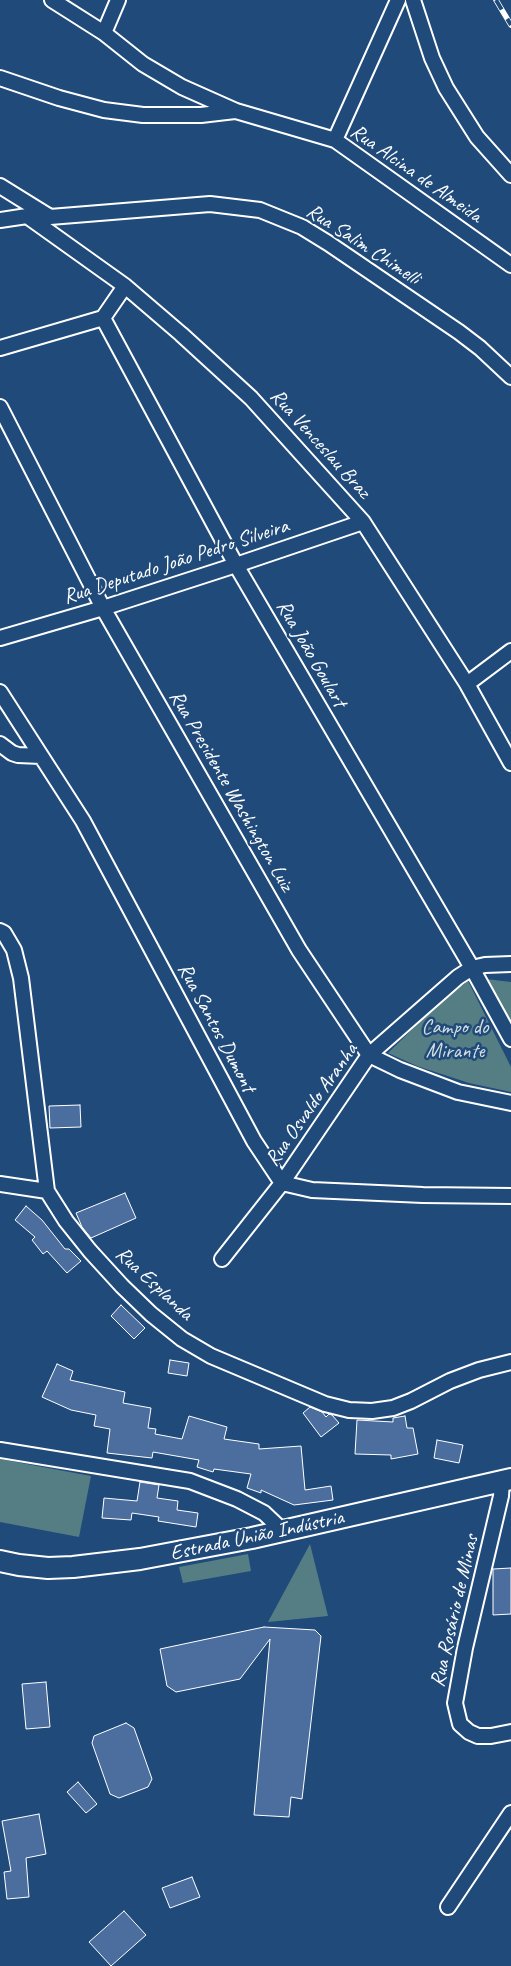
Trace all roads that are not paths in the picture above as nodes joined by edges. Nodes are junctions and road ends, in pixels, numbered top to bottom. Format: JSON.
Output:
{"nodes":[{"id":1,"x":52,"y":0,"type":"edge"},
{"id":2,"x":118,"y":0,"type":"edge"},
{"id":3,"x":398,"y":0,"type":"edge"},
{"id":4,"x":413,"y":0,"type":"edge"},
{"id":5,"x":104,"y":33,"type":"junction"},
{"id":6,"x":0,"y":78,"type":"edge"},
{"id":7,"x":236,"y":111,"type":"junction"},
{"id":8,"x":334,"y":140,"type":"junction"},
{"id":9,"x":511,"y":175,"type":"edge"},
{"id":10,"x":0,"y":186,"type":"edge"},
{"id":11,"x":27,"y":216,"type":"junction"},
{"id":12,"x":50,"y":217,"type":"junction"},
{"id":13,"x":0,"y":220,"type":"edge"},
{"id":14,"x":511,"y":264,"type":"edge"},
{"id":15,"x":125,"y":286,"type":"junction"},
{"id":16,"x":103,"y":318,"type":"junction"},
{"id":17,"x":0,"y":348,"type":"edge"},
{"id":18,"x":511,"y":377,"type":"edge"},
{"id":19,"x":0,"y":407,"type":"edge"},
{"id":20,"x":363,"y":522,"type":"junction"},
{"id":21,"x":236,"y":565,"type":"junction"},
{"id":22,"x":103,"y":608,"type":"junction"},
{"id":23,"x":0,"y":638,"type":"edge"},
{"id":24,"x":511,"y":651,"type":"edge"},
{"id":25,"x":467,"y":684,"type":"junction"},
{"id":26,"x":0,"y":692,"type":"edge"},
{"id":27,"x":0,"y":744,"type":"edge"},
{"id":28,"x":41,"y":756,"type":"junction"},
{"id":29,"x":511,"y":763,"type":"edge"},
{"id":30,"x":0,"y":931,"type":"edge"},
{"id":31,"x":511,"y":964,"type":"edge"},
{"id":32,"x":472,"y":968,"type":"junction"},
{"id":33,"x":511,"y":1039,"type":"edge"},
{"id":34,"x":369,"y":1055,"type":"junction"},
{"id":35,"x":511,"y":1103,"type":"edge"},
{"id":36,"x":282,"y":1183,"type":"junction"},
{"id":37,"x":0,"y":1184,"type":"edge"},
{"id":38,"x":47,"y":1191,"type":"junction"},
{"id":39,"x":511,"y":1196,"type":"edge"},
{"id":40,"x":222,"y":1259,"type":"dead end"},
{"id":41,"x":511,"y":1362,"type":"edge"},
{"id":42,"x":0,"y":1450,"type":"edge"},
{"id":43,"x":507,"y":1480,"type":"edge"},
{"id":44,"x":283,"y":1531,"type":"junction"},
{"id":45,"x":0,"y":1561,"type":"edge"},
{"id":46,"x":511,"y":1732,"type":"edge"},
{"id":47,"x":511,"y":1813,"type":"edge"},
{"id":48,"x":448,"y":1907,"type":"dead end"}],
"edges":[{"from":1,"to":5,"type":"street","name":"Rua Alcina de Almeida"},
{"from":2,"to":5,"type":"street"},
{"from":3,"to":8,"type":"street"},
{"from":4,"to":9,"type":"street"},
{"from":5,"to":7,"type":"street","name":"Rua Alcina de Almeida"},
{"from":6,"to":7,"type":"street"},
{"from":7,"to":8,"type":"street","name":"Rua Alcina de Almeida"},
{"from":8,"to":14,"type":"street","name":"Rua Alcina de Almeida"},
{"from":10,"to":12,"type":"street"},
{"from":11,"to":12,"type":"street","name":"Rua Salim Chimelli"},
{"from":11,"to":13,"type":"street","name":"Rua Salim Chimelli"},
{"from":11,"to":15,"type":"street","name":"Rua Venceslau Braz"},
{"from":12,"to":18,"type":"street","name":"Rua Salim Chimelli"},
{"from":15,"to":16,"type":"street"},
{"from":15,"to":20,"type":"street","name":"Rua Venceslau Braz"},
{"from":16,"to":17,"type":"street"},
{"from":16,"to":21,"type":"street","name":"Rua João Goulart"},
{"from":19,"to":22,"type":"street","name":"Rua Presidente Washington Luiz"},
{"from":20,"to":21,"type":"street","name":"Rua Deputado João Pedro Silveira"},
{"from":20,"to":25,"type":"street","name":"Rua Venceslau Braz"},
{"from":21,"to":22,"type":"street","name":"Rua Deputado João Pedro Silveira"},
{"from":21,"to":32,"type":"street","name":"Rua João Goulart"},
{"from":22,"to":23,"type":"street","name":"Rua Deputado João Pedro Silveira"},
{"from":22,"to":34,"type":"street","name":"Rua Presidente Washington Luiz"},
{"from":24,"to":25,"type":"street"},
{"from":25,"to":29,"type":"street","name":"Rua Venceslau Braz"},
{"from":26,"to":28,"type":"street","name":"Rua Santos Dumont"},
{"from":27,"to":28,"type":"street"},
{"from":28,"to":36,"type":"street","name":"Rua Santos Dumont"},
{"from":30,"to":38,"type":"street","name":"Rua Esplanda"},
{"from":31,"to":32,"type":"street"},
{"from":32,"to":33,"type":"street","name":"Rua João Goulart"},
{"from":32,"to":34,"type":"street","name":"Rua Osvaldo Aranha"},
{"from":34,"to":35,"type":"street"},
{"from":34,"to":36,"type":"street","name":"Rua Osvaldo Aranha"},
{"from":36,"to":39,"type":"street"},
{"from":36,"to":40,"type":"street","name":"Rua Osvaldo Aranha"},
{"from":37,"to":38,"type":"street"},
{"from":38,"to":41,"type":"street","name":"Rua Esplanda"},
{"from":42,"to":44,"type":"street"},
{"from":43,"to":44,"type":"main road","name":"Estrada União Indústria"},
{"from":43,"to":46,"type":"street","name":"Rua Rosário de Minas"},
{"from":44,"to":45,"type":"main road","name":"Estrada União Indústria"},
{"from":47,"to":48,"type":"street"}]}
